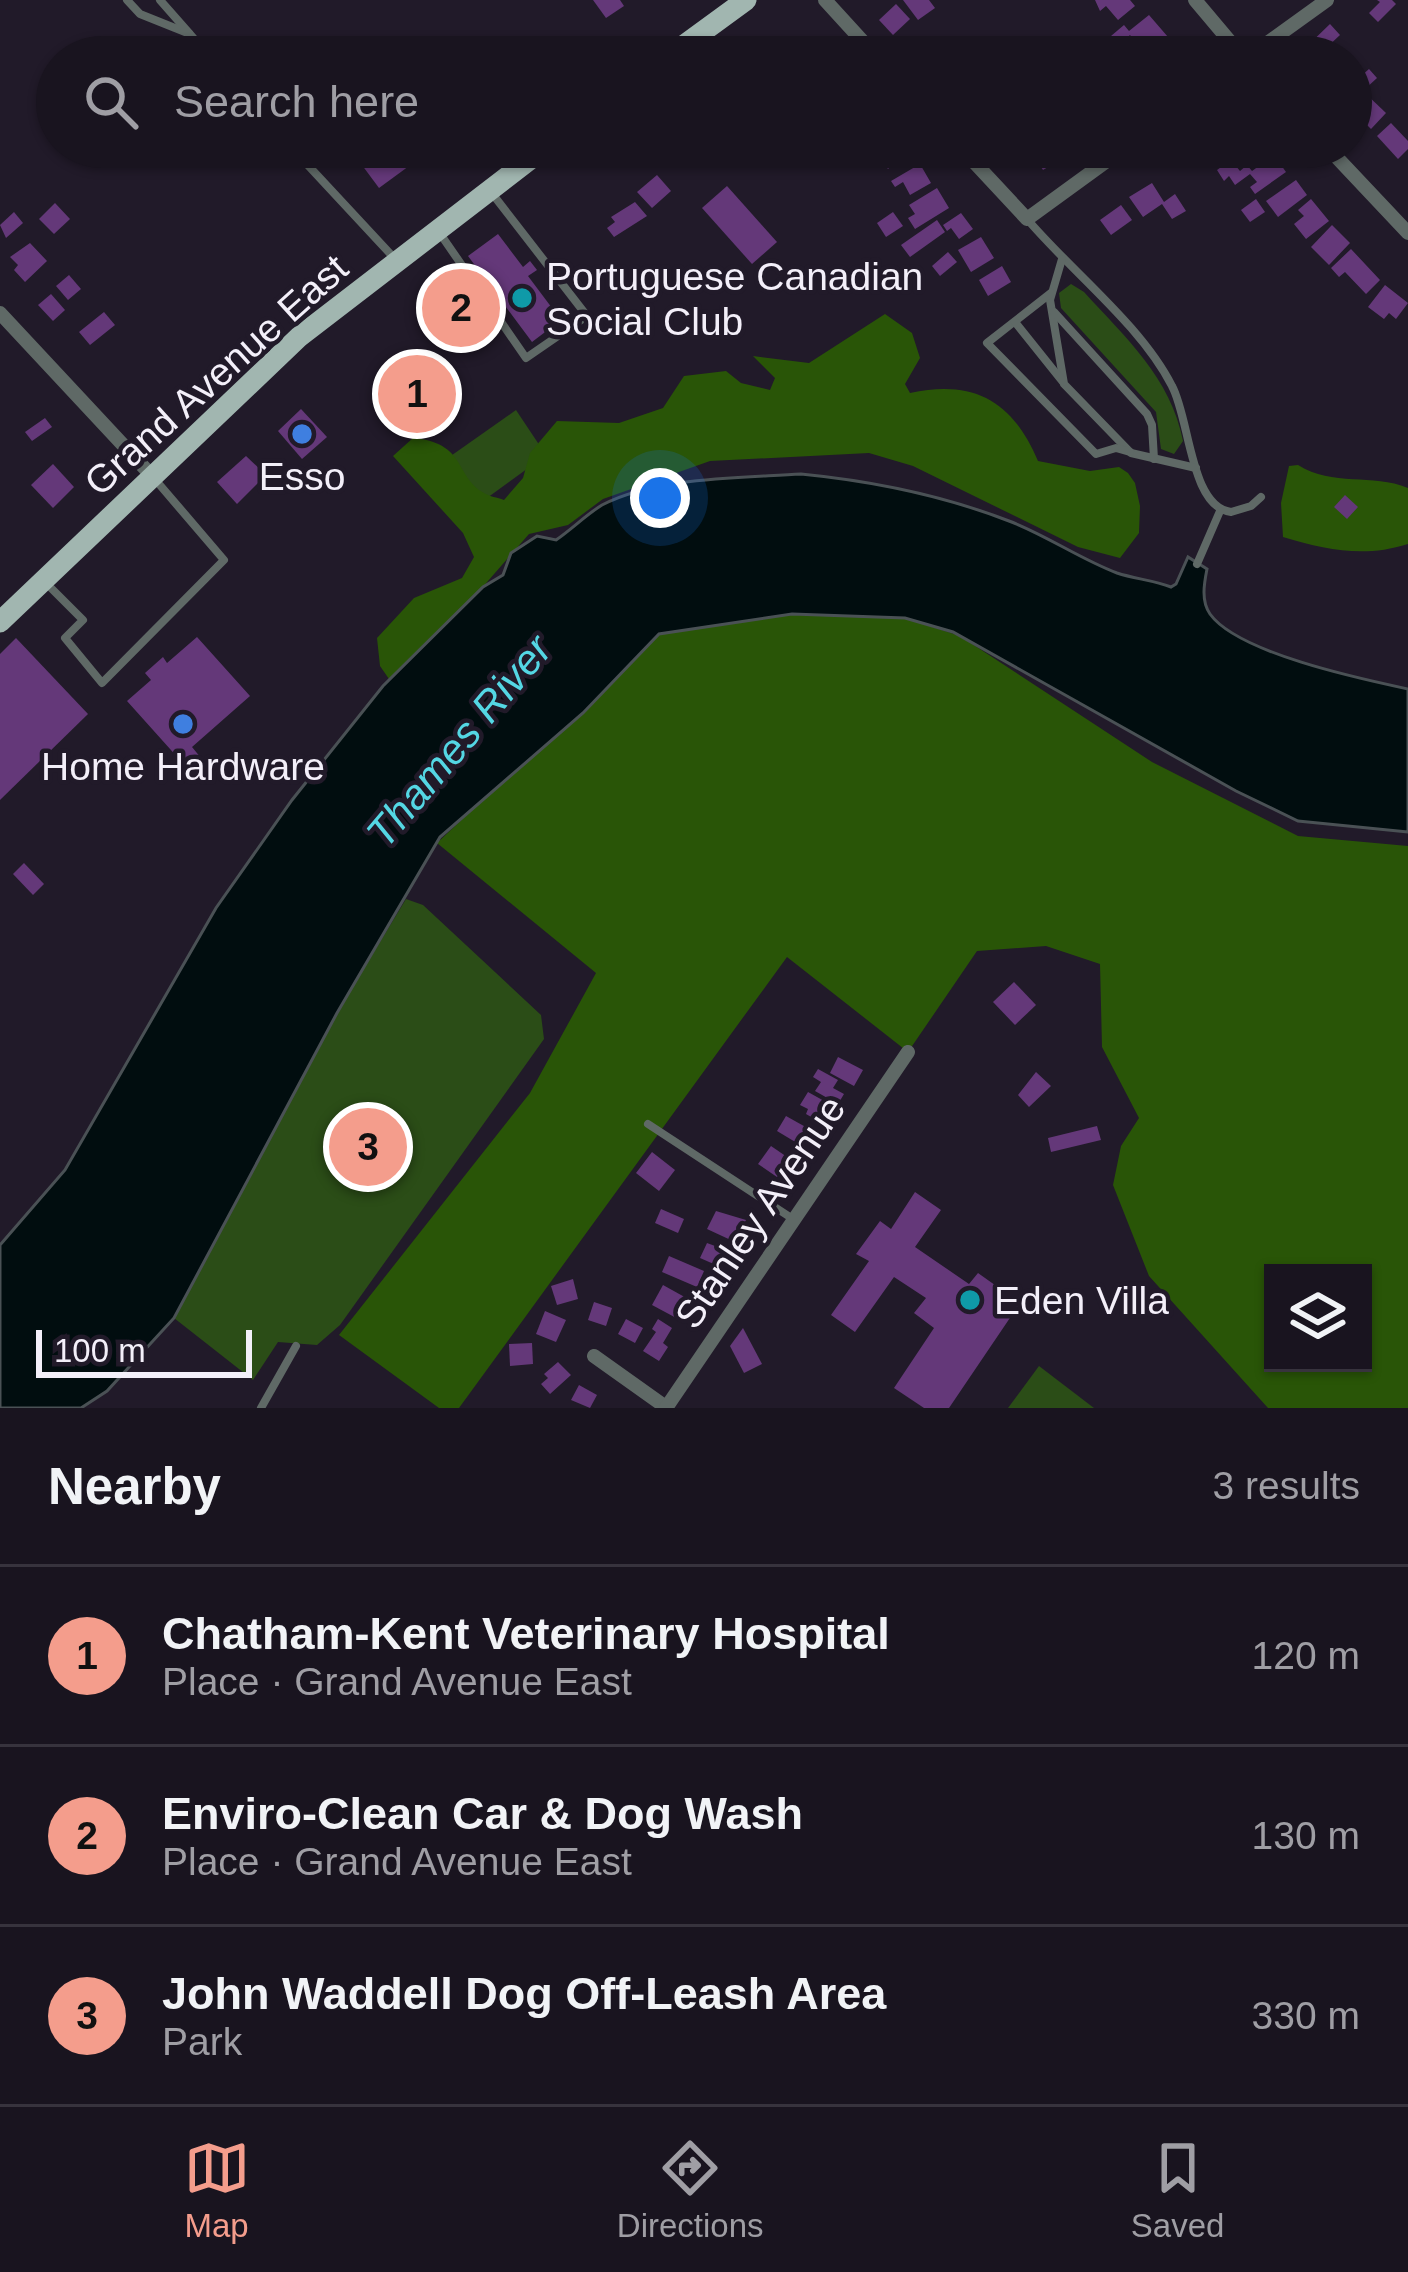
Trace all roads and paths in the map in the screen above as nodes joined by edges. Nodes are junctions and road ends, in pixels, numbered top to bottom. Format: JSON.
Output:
{"nodes":[{"id":1,"x":127,"y":0,"type":"edge"},
{"id":2,"x":160,"y":0,"type":"edge"},
{"id":3,"x":746,"y":0,"type":"edge"},
{"id":4,"x":825,"y":0,"type":"edge"},
{"id":5,"x":1195,"y":0,"type":"edge"},
{"id":6,"x":1327,"y":0,"type":"edge"},
{"id":7,"x":190,"y":34,"type":"joint"},
{"id":8,"x":697,"y":36,"type":"edge"},
{"id":9,"x":858,"y":36,"type":"edge"},
{"id":10,"x":1227,"y":36,"type":"edge"},
{"id":11,"x":1275,"y":36,"type":"edge"},
{"id":12,"x":311,"y":168,"type":"edge"},
{"id":13,"x":519,"y":168,"type":"edge"},
{"id":14,"x":980,"y":168,"type":"edge"},
{"id":15,"x":1097,"y":168,"type":"edge"},
{"id":16,"x":1347,"y":168,"type":"edge"},
{"id":17,"x":490,"y":190,"type":"junction"},
{"id":18,"x":1027,"y":219,"type":"junction"},
{"id":19,"x":438,"y":231,"type":"junction"},
{"id":20,"x":1408,"y":233,"type":"edge"},
{"id":21,"x":1062,"y":258,"type":"junction"},
{"id":22,"x":397,"y":261,"type":"junction"},
{"id":23,"x":1052,"y":292,"type":"junction"},
{"id":24,"x":1051,"y":308,"type":"junction"},
{"id":25,"x":0,"y":313,"type":"edge"},
{"id":26,"x":1015,"y":322,"type":"junction"},
{"id":27,"x":1064,"y":384,"type":"junction"},
{"id":28,"x":1131,"y":453,"type":"junction"},
{"id":29,"x":1154,"y":459,"type":"junction"},
{"id":30,"x":1196,"y":468,"type":"junction"},
{"id":31,"x":152,"y":476,"type":"junction"},
{"id":32,"x":1261,"y":497,"type":"dead end"},
{"id":33,"x":1220,"y":511,"type":"junction"},
{"id":34,"x":1197,"y":564,"type":"dead end"},
{"id":35,"x":44,"y":581,"type":"junction"},
{"id":36,"x":0,"y":622,"type":"edge"},
{"id":37,"x":908,"y":1052,"type":"dead end"},
{"id":38,"x":648,"y":1124,"type":"dead end"},
{"id":39,"x":794,"y":1219,"type":"junction"},
{"id":40,"x":296,"y":1346,"type":"dead end"},
{"id":41,"x":594,"y":1356,"type":"dead end"},
{"id":42,"x":261,"y":1408,"type":"edge"},
{"id":43,"x":667,"y":1408,"type":"edge"}],
"edges":[{"from":1,"to":7,"type":"lane"},
{"from":2,"to":7,"type":"lane"},
{"from":3,"to":8,"type":"main road"},
{"from":4,"to":9,"type":"street"},
{"from":5,"to":10,"type":"street"},
{"from":6,"to":11,"type":"street"},
{"from":12,"to":22,"type":"lane"},
{"from":13,"to":17,"type":"main road","name":"Grand Avenue East"},
{"from":14,"to":18,"type":"street"},
{"from":15,"to":18,"type":"street"},
{"from":16,"to":20,"type":"street"},
{"from":17,"to":19,"type":"main road","name":"Grand Avenue East"},
{"from":17,"to":19,"type":"lane"},
{"from":18,"to":21,"type":"lane"},
{"from":19,"to":22,"type":"main road","name":"Grand Avenue East"},
{"from":21,"to":23,"type":"lane"},
{"from":21,"to":30,"type":"lane"},
{"from":22,"to":31,"type":"main road","name":"Grand Avenue East"},
{"from":23,"to":24,"type":"lane"},
{"from":23,"to":26,"type":"lane"},
{"from":24,"to":27,"type":"lane"},
{"from":24,"to":29,"type":"lane"},
{"from":25,"to":31,"type":"street"},
{"from":26,"to":27,"type":"lane"},
{"from":26,"to":28,"type":"lane"},
{"from":27,"to":28,"type":"lane"},
{"from":28,"to":29,"type":"lane"},
{"from":29,"to":30,"type":"lane"},
{"from":30,"to":33,"type":"lane"},
{"from":31,"to":35,"type":"main road","name":"Grand Avenue East"},
{"from":31,"to":35,"type":"lane"},
{"from":32,"to":33,"type":"lane"},
{"from":33,"to":34,"type":"lane"},
{"from":35,"to":36,"type":"main road","name":"Grand Avenue East"},
{"from":37,"to":39,"type":"street","name":"Stanley Avenue"},
{"from":38,"to":39,"type":"lane"},
{"from":39,"to":43,"type":"street","name":"Stanley Avenue"},
{"from":40,"to":42,"type":"lane"},
{"from":41,"to":43,"type":"street"}]}
